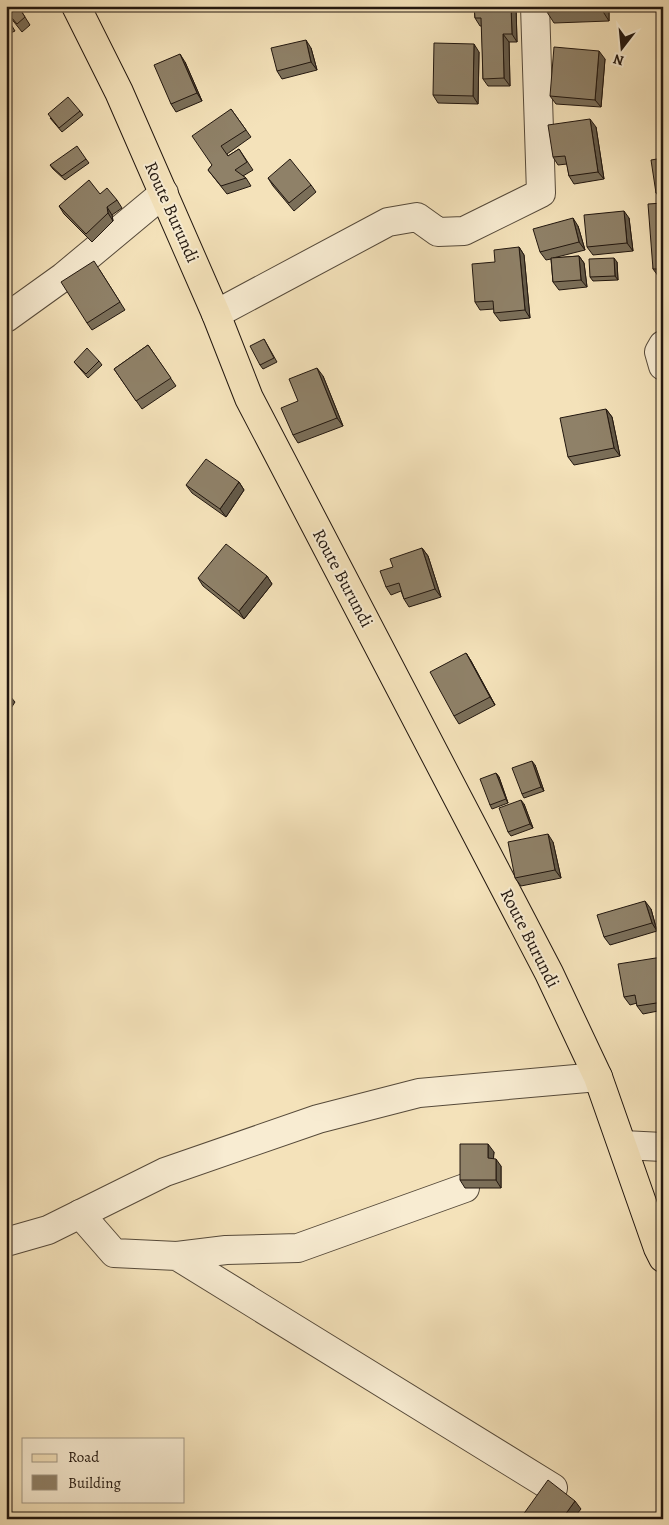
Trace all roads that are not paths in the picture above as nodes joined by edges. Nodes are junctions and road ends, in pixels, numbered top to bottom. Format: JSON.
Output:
{"nodes":[{"id":1,"x":76,"y":6,"type":"edge"},
{"id":2,"x":535,"y":6,"type":"edge"},
{"id":3,"x":164,"y":193,"type":"junction"},
{"id":4,"x":216,"y":314,"type":"junction"},
{"id":5,"x":6,"y":318,"type":"edge"},
{"id":6,"x":663,"y":345,"type":"edge"},
{"id":7,"x":663,"y":366,"type":"edge"},
{"id":8,"x":598,"y":1077,"type":"junction"},
{"id":9,"x":623,"y":1145,"type":"junction"},
{"id":10,"x":663,"y":1147,"type":"edge"},
{"id":11,"x":465,"y":1188,"type":"edge"},
{"id":12,"x":80,"y":1214,"type":"junction"},
{"id":13,"x":6,"y":1242,"type":"edge"},
{"id":14,"x":177,"y":1256,"type":"junction"},
{"id":15,"x":663,"y":1258,"type":"edge"},
{"id":16,"x":553,"y":1488,"type":"edge"}],
"edges":[{"from":1,"to":3,"type":"main road","name":"Route Burundi"},
{"from":2,"to":4,"type":"street"},
{"from":3,"to":4,"type":"main road","name":"Route Burundi"},
{"from":3,"to":5,"type":"street"},
{"from":4,"to":8,"type":"main road","name":"Route Burundi"},
{"from":6,"to":7,"type":"street"},
{"from":8,"to":9,"type":"main road","name":"Route Burundi"},
{"from":8,"to":12,"type":"street"},
{"from":9,"to":10,"type":"street"},
{"from":9,"to":15,"type":"main road","name":"Route Burundi"},
{"from":11,"to":14,"type":"street"},
{"from":12,"to":13,"type":"street"},
{"from":12,"to":14,"type":"street"},
{"from":14,"to":16,"type":"street"}]}
